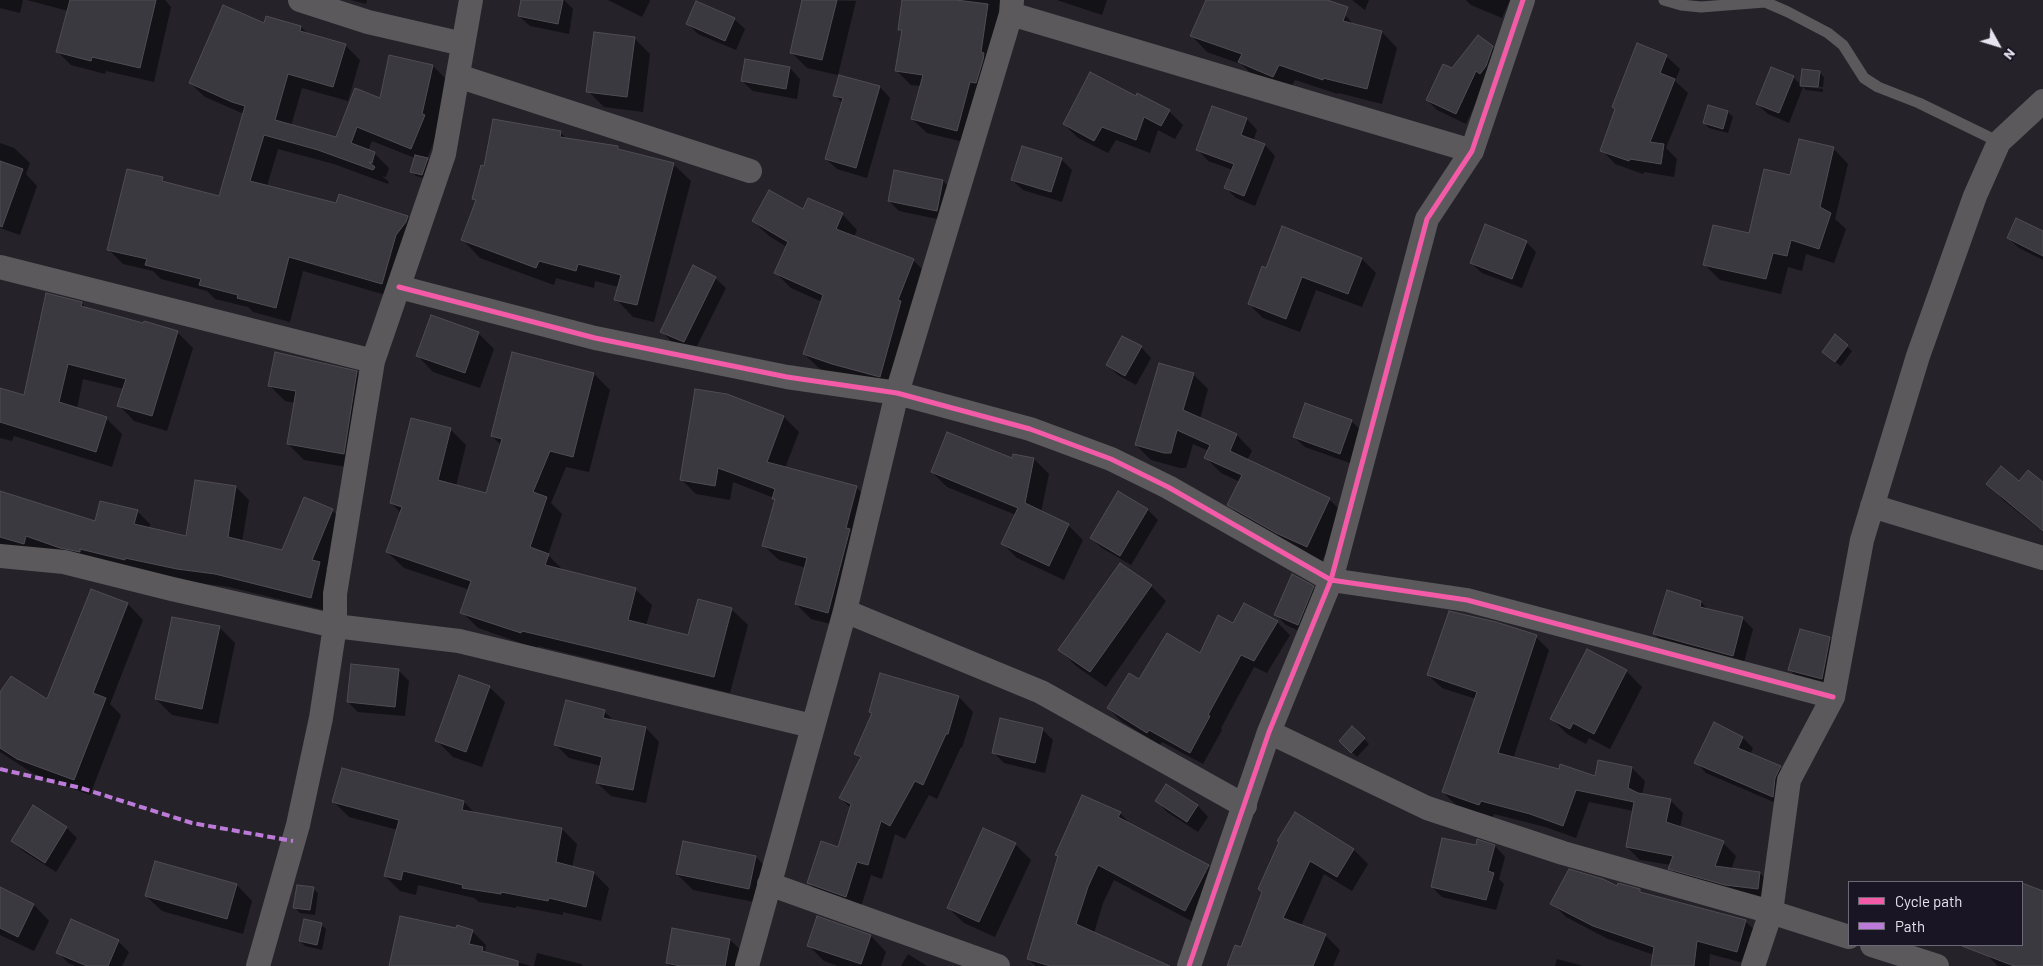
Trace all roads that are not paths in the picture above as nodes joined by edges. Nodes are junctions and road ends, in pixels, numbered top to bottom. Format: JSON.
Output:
{"nodes":[{"id":1,"x":300,"y":0,"type":"edge"},
{"id":2,"x":471,"y":0,"type":"edge"},
{"id":3,"x":1523,"y":0,"type":"edge"},
{"id":4,"x":1664,"y":0,"type":"edge"},
{"id":5,"x":1012,"y":7,"type":"edge"},
{"id":6,"x":463,"y":44,"type":"junction"},
{"id":7,"x":458,"y":76,"type":"junction"},
{"id":8,"x":2043,"y":101,"type":"edge"},
{"id":9,"x":1999,"y":142,"type":"junction"},
{"id":10,"x":1472,"y":152,"type":"junction"},
{"id":11,"x":750,"y":171,"type":"dead end"},
{"id":12,"x":0,"y":267,"type":"edge"},
{"id":13,"x":398,"y":288,"type":"junction"},
{"id":14,"x":374,"y":361,"type":"junction"},
{"id":15,"x":897,"y":393,"type":"junction"},
{"id":16,"x":1872,"y":506,"type":"junction"},
{"id":17,"x":0,"y":556,"type":"edge"},
{"id":18,"x":2043,"y":558,"type":"edge"},
{"id":19,"x":1332,"y":580,"type":"junction"},
{"id":20,"x":845,"y":611,"type":"junction"},
{"id":21,"x":336,"y":626,"type":"junction"},
{"id":22,"x":1832,"y":697,"type":"junction"},
{"id":23,"x":812,"y":726,"type":"junction"},
{"id":24,"x":1269,"y":732,"type":"junction"},
{"id":25,"x":1245,"y":806,"type":"junction"},
{"id":26,"x":769,"y":884,"type":"junction"},
{"id":27,"x":1771,"y":912,"type":"junction"},
{"id":28,"x":1848,"y":937,"type":"edge"},
{"id":29,"x":1875,"y":946,"type":"edge"},
{"id":30,"x":258,"y":966,"type":"edge"},
{"id":31,"x":747,"y":966,"type":"edge"},
{"id":32,"x":998,"y":966,"type":"edge"},
{"id":33,"x":1190,"y":966,"type":"edge"},
{"id":34,"x":1753,"y":966,"type":"edge"},
{"id":35,"x":1937,"y":966,"type":"edge"}],
"edges":[{"from":1,"to":6,"type":"street"},
{"from":2,"to":6,"type":"street"},
{"from":3,"to":10,"type":"street"},
{"from":4,"to":9,"type":"lane"},
{"from":5,"to":10,"type":"street"},
{"from":5,"to":15,"type":"street"},
{"from":6,"to":7,"type":"street"},
{"from":7,"to":11,"type":"street"},
{"from":7,"to":13,"type":"street"},
{"from":8,"to":9,"type":"street"},
{"from":9,"to":16,"type":"street"},
{"from":10,"to":19,"type":"street"},
{"from":12,"to":14,"type":"street"},
{"from":13,"to":14,"type":"street"},
{"from":13,"to":15,"type":"street"},
{"from":14,"to":21,"type":"street"},
{"from":15,"to":19,"type":"street"},
{"from":15,"to":20,"type":"street"},
{"from":16,"to":18,"type":"street"},
{"from":16,"to":22,"type":"street"},
{"from":17,"to":21,"type":"street"},
{"from":19,"to":22,"type":"street"},
{"from":19,"to":24,"type":"street"},
{"from":20,"to":23,"type":"street"},
{"from":20,"to":25,"type":"street"},
{"from":21,"to":23,"type":"street"},
{"from":21,"to":30,"type":"street"},
{"from":22,"to":27,"type":"street"},
{"from":23,"to":26,"type":"street"},
{"from":24,"to":25,"type":"street"},
{"from":24,"to":27,"type":"street"},
{"from":25,"to":33,"type":"street"},
{"from":26,"to":31,"type":"street"},
{"from":26,"to":32,"type":"street"},
{"from":27,"to":28,"type":"street"},
{"from":27,"to":34,"type":"street"},
{"from":29,"to":35,"type":"street"}]}
